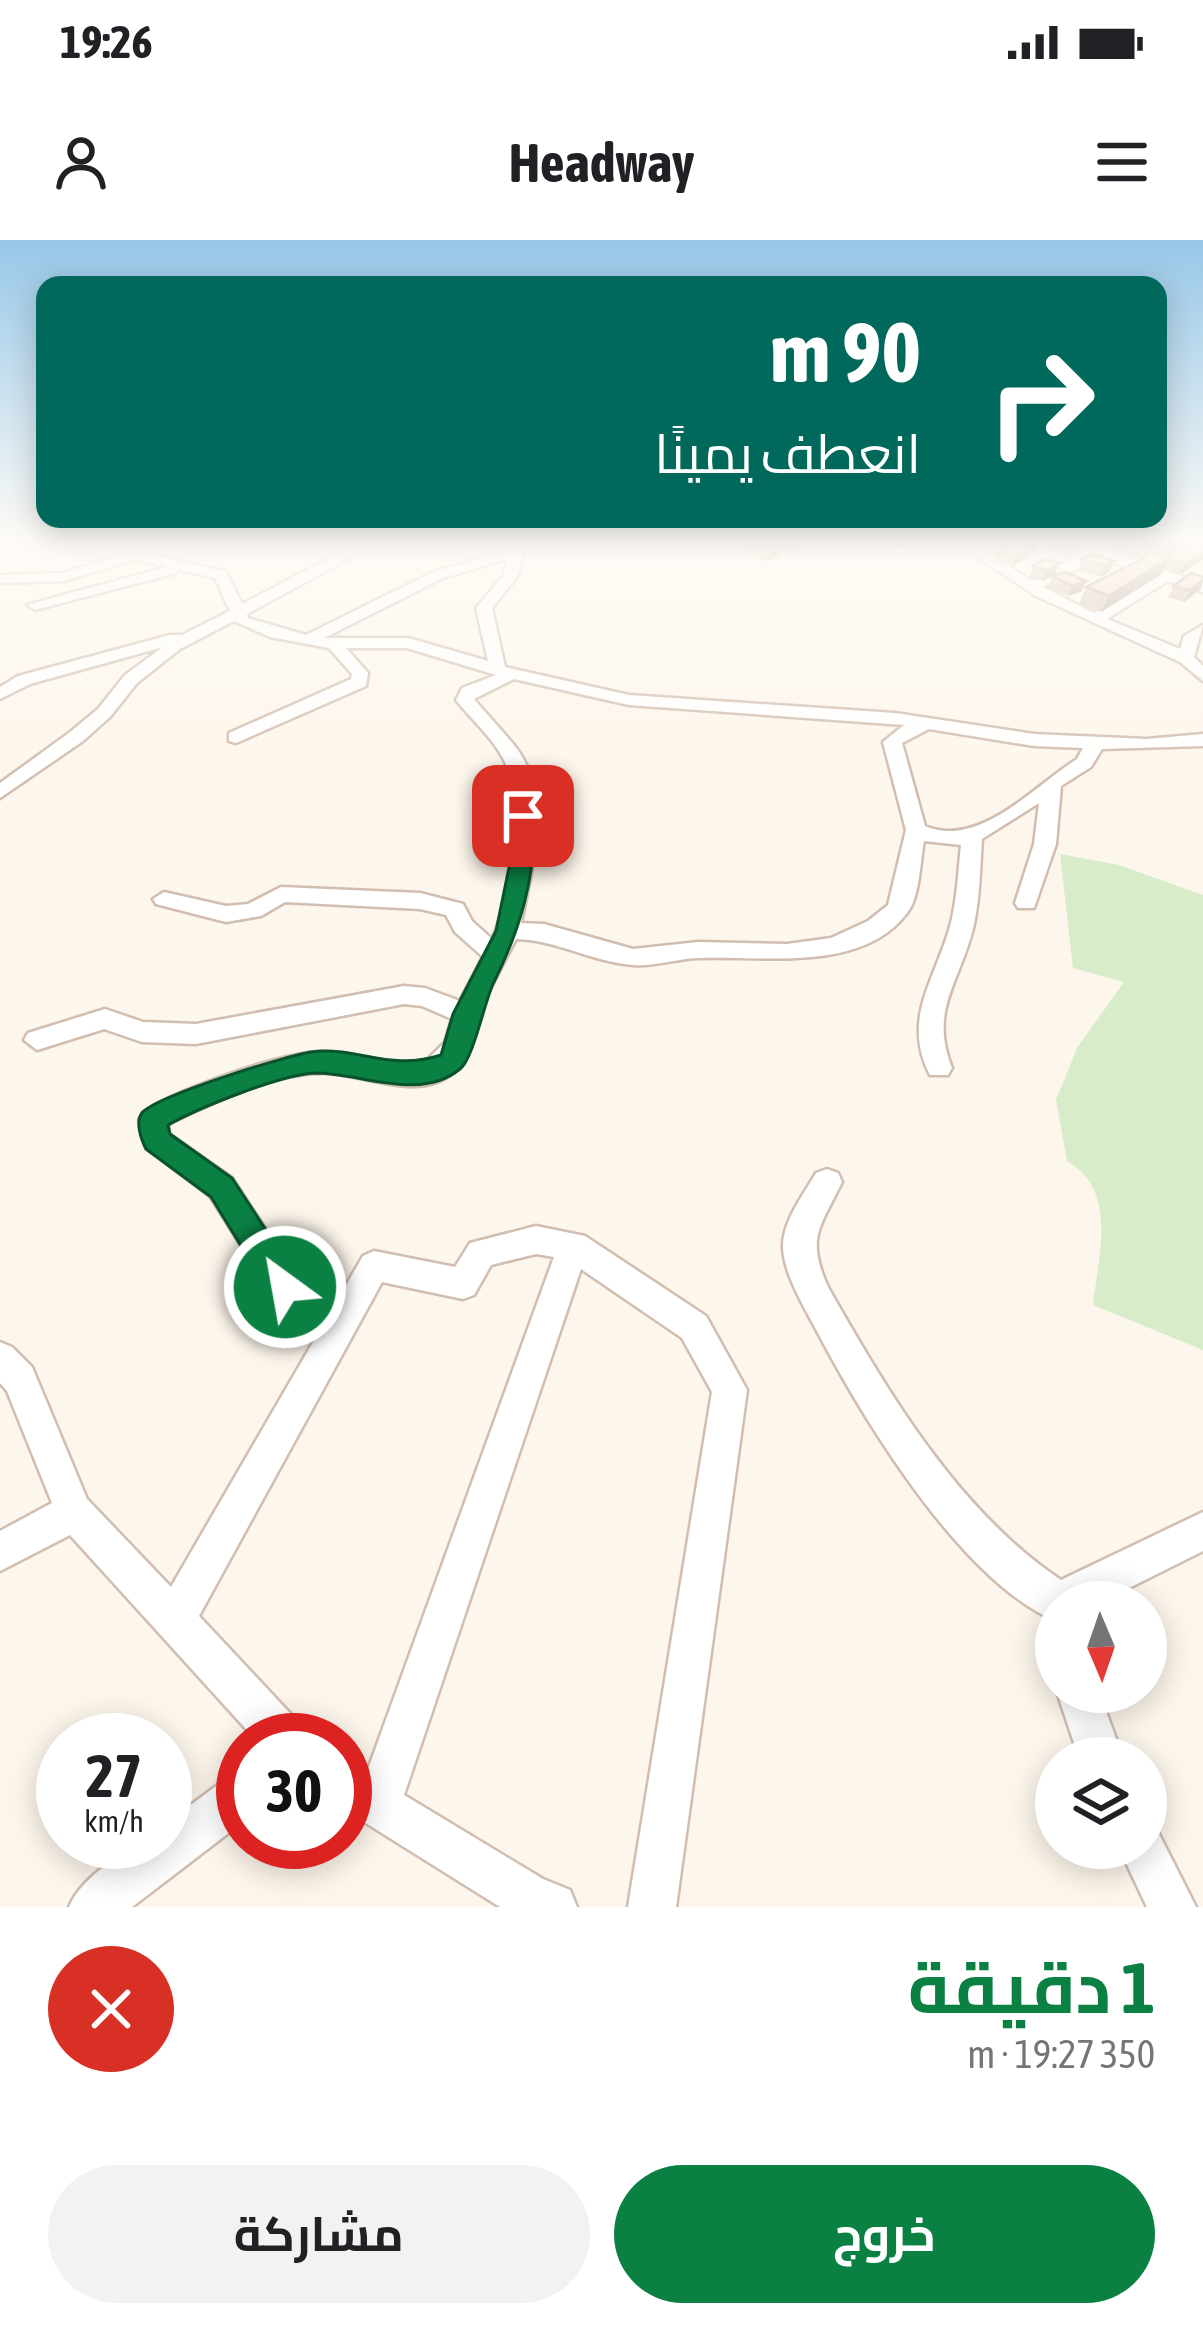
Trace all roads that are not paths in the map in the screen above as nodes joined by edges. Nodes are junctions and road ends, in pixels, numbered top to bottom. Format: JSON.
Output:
{"nodes":[{"id":1,"x":218,"y":621,"type":"edge"},
{"id":2,"x":247,"y":621,"type":"edge"},
{"id":3,"x":348,"y":621,"type":"edge"},
{"id":4,"x":488,"y":621,"type":"edge"},
{"id":5,"x":1096,"y":621,"type":"edge"},
{"id":6,"x":1203,"y":630,"type":"edge"},
{"id":7,"x":192,"y":635,"type":"junction"},
{"id":8,"x":306,"y":641,"type":"junction"},
{"id":9,"x":333,"y":643,"type":"junction"},
{"id":10,"x":1186,"y":658,"type":"junction"},
{"id":11,"x":504,"y":670,"type":"junction"},
{"id":12,"x":1203,"y":676,"type":"edge"},
{"id":13,"x":0,"y":694,"type":"edge"},
{"id":14,"x":923,"y":725,"type":"junction"},
{"id":15,"x":236,"y":737,"type":"dead end"},
{"id":16,"x":1203,"y":740,"type":"edge"},
{"id":17,"x":1095,"y":744,"type":"junction"},
{"id":18,"x":1051,"y":784,"type":"junction"},
{"id":19,"x":0,"y":792,"type":"edge"},
{"id":20,"x":916,"y":830,"type":"junction"},
{"id":21,"x":973,"y":837,"type":"junction"},
{"id":22,"x":164,"y":899,"type":"dead end"},
{"id":23,"x":1026,"y":903,"type":"dead end"},
{"id":24,"x":508,"y":931,"type":"junction"},
{"id":25,"x":498,"y":957,"type":"junction"},
{"id":26,"x":466,"y":1014,"type":"junction"},
{"id":27,"x":37,"y":1040,"type":"dead end"},
{"id":28,"x":939,"y":1068,"type":"dead end"},
{"id":29,"x":827,"y":1182,"type":"dead end"},
{"id":30,"x":574,"y":1246,"type":"junction"},
{"id":31,"x":285,"y":1287,"type":"dead end"},
{"id":32,"x":0,"y":1359,"type":"edge"},
{"id":33,"x":74,"y":1512,"type":"junction"},
{"id":34,"x":1203,"y":1531,"type":"edge"},
{"id":35,"x":0,"y":1552,"type":"edge"},
{"id":36,"x":1101,"y":1581,"type":"edge"},
{"id":37,"x":1035,"y":1588,"type":"edge"},
{"id":38,"x":176,"y":1618,"type":"junction"},
{"id":39,"x":262,"y":1713,"type":"edge"},
{"id":40,"x":372,"y":1769,"type":"edge"},
{"id":41,"x":372,"y":1800,"type":"edge"},
{"id":42,"x":216,"y":1814,"type":"edge"},
{"id":43,"x":1153,"y":1869,"type":"edge"},
{"id":44,"x":532,"y":1904,"type":"edge"},
{"id":45,"x":93,"y":1907,"type":"edge"},
{"id":46,"x":652,"y":1907,"type":"edge"},
{"id":47,"x":1172,"y":1907,"type":"edge"}],
"edges":[{"from":1,"to":7,"type":"street"},
{"from":2,"to":8,"type":"street"},
{"from":3,"to":8,"type":"street"},
{"from":4,"to":11,"type":"street"},
{"from":5,"to":10,"type":"street"},
{"from":6,"to":10,"type":"street"},
{"from":7,"to":13,"type":"street"},
{"from":7,"to":19,"type":"street"},
{"from":8,"to":9,"type":"street"},
{"from":9,"to":11,"type":"street"},
{"from":9,"to":15,"type":"street"},
{"from":10,"to":12,"type":"street"},
{"from":11,"to":14,"type":"street"},
{"from":11,"to":24,"type":"street"},
{"from":14,"to":17,"type":"street"},
{"from":14,"to":20,"type":"street"},
{"from":16,"to":17,"type":"street"},
{"from":17,"to":18,"type":"street"},
{"from":18,"to":21,"type":"street"},
{"from":18,"to":23,"type":"street"},
{"from":20,"to":21,"type":"street"},
{"from":20,"to":24,"type":"street"},
{"from":21,"to":28,"type":"street"},
{"from":22,"to":25,"type":"street"},
{"from":24,"to":25,"type":"street"},
{"from":25,"to":26,"type":"street"},
{"from":26,"to":27,"type":"street"},
{"from":26,"to":31,"type":"street"},
{"from":29,"to":37,"type":"street"},
{"from":30,"to":38,"type":"street"},
{"from":30,"to":40,"type":"street"},
{"from":30,"to":46,"type":"street"},
{"from":32,"to":33,"type":"street"},
{"from":33,"to":35,"type":"street"},
{"from":33,"to":38,"type":"street"},
{"from":34,"to":36,"type":"street"},
{"from":38,"to":39,"type":"street"},
{"from":41,"to":44,"type":"street"},
{"from":42,"to":45,"type":"street"},
{"from":43,"to":47,"type":"street"}]}
